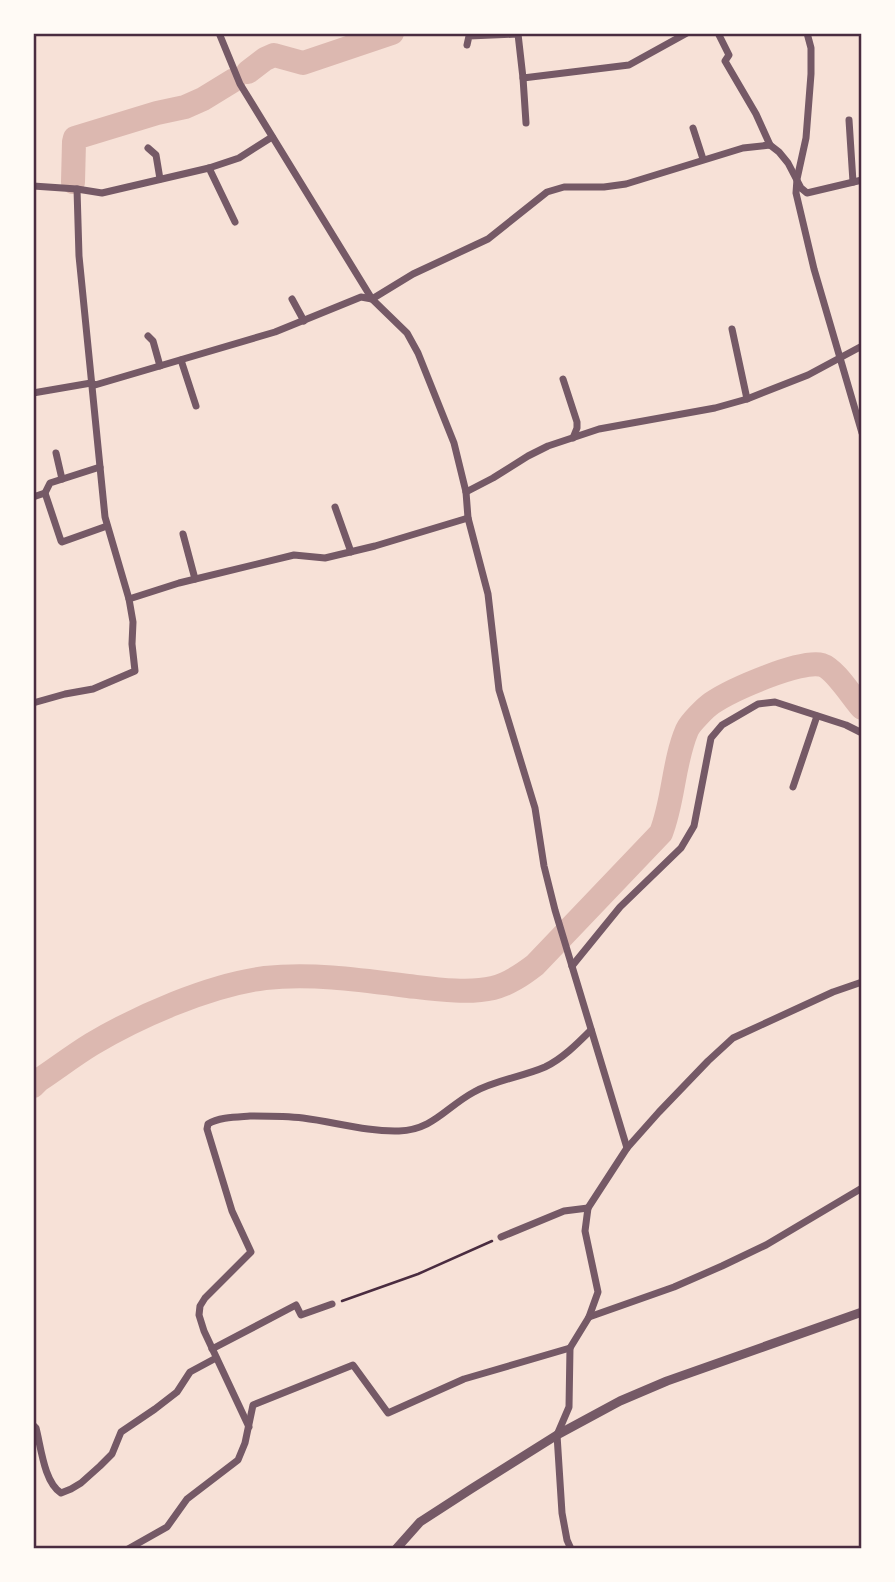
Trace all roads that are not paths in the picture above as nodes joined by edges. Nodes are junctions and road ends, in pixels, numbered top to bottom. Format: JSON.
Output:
{"nodes":[{"id":1,"x":219,"y":33,"type":"edge"},
{"id":2,"x":687,"y":33,"type":"edge"},
{"id":3,"x":718,"y":33,"type":"edge"},
{"id":4,"x":807,"y":33,"type":"edge"},
{"id":5,"x":467,"y":45,"type":"dead end"},
{"id":6,"x":523,"y":78,"type":"junction"},
{"id":7,"x":849,"y":120,"type":"dead end"},
{"id":8,"x":526,"y":123,"type":"dead end"},
{"id":9,"x":693,"y":128,"type":"dead end"},
{"id":10,"x":272,"y":137,"type":"junction"},
{"id":11,"x":769,"y":145,"type":"junction"},
{"id":12,"x":148,"y":148,"type":"dead end"},
{"id":13,"x":703,"y":159,"type":"junction"},
{"id":14,"x":209,"y":168,"type":"junction"},
{"id":15,"x":160,"y":179,"type":"junction"},
{"id":16,"x":797,"y":179,"type":"junction"},
{"id":17,"x":858,"y":181,"type":"edge"},
{"id":18,"x":33,"y":186,"type":"edge"},
{"id":19,"x":77,"y":189,"type":"junction"},
{"id":20,"x":235,"y":222,"type":"dead end"},
{"id":21,"x":292,"y":299,"type":"dead end"},
{"id":22,"x":372,"y":299,"type":"junction"},
{"id":23,"x":304,"y":321,"type":"junction"},
{"id":24,"x":732,"y":329,"type":"dead end"},
{"id":25,"x":148,"y":336,"type":"dead end"},
{"id":26,"x":862,"y":346,"type":"edge"},
{"id":27,"x":839,"y":357,"type":"junction"},
{"id":28,"x":181,"y":360,"type":"junction"},
{"id":29,"x":160,"y":366,"type":"junction"},
{"id":30,"x":564,"y":379,"type":"dead end"},
{"id":31,"x":91,"y":383,"type":"junction"},
{"id":32,"x":33,"y":393,"type":"edge"},
{"id":33,"x":747,"y":399,"type":"junction"},
{"id":34,"x":196,"y":406,"type":"dead end"},
{"id":35,"x":862,"y":433,"type":"edge"},
{"id":36,"x":573,"y":438,"type":"junction"},
{"id":37,"x":56,"y":453,"type":"dead end"},
{"id":38,"x":100,"y":467,"type":"junction"},
{"id":39,"x":62,"y":479,"type":"junction"},
{"id":40,"x":466,"y":492,"type":"junction"},
{"id":41,"x":45,"y":493,"type":"junction"},
{"id":42,"x":33,"y":497,"type":"edge"},
{"id":43,"x":335,"y":506,"type":"dead end"},
{"id":44,"x":468,"y":518,"type":"junction"},
{"id":45,"x":107,"y":526,"type":"junction"},
{"id":46,"x":183,"y":534,"type":"dead end"},
{"id":47,"x":351,"y":552,"type":"junction"},
{"id":48,"x":195,"y":579,"type":"junction"},
{"id":49,"x":129,"y":599,"type":"junction"},
{"id":50,"x":33,"y":703,"type":"edge"},
{"id":51,"x":817,"y":716,"type":"junction"},
{"id":52,"x":862,"y":733,"type":"edge"},
{"id":53,"x":793,"y":787,"type":"dead end"},
{"id":54,"x":572,"y":967,"type":"junction"},
{"id":55,"x":862,"y":982,"type":"edge"},
{"id":56,"x":591,"y":1030,"type":"junction"},
{"id":57,"x":627,"y":1149,"type":"junction"},
{"id":58,"x":862,"y":1188,"type":"edge"},
{"id":59,"x":588,"y":1208,"type":"junction"},
{"id":60,"x":501,"y":1237,"type":"road end"},
{"id":61,"x":332,"y":1304,"type":"road end"},
{"id":62,"x":862,"y":1312,"type":"edge"},
{"id":63,"x":589,"y":1317,"type":"junction"},
{"id":64,"x":570,"y":1348,"type":"junction"},
{"id":65,"x":212,"y":1349,"type":"junction"},
{"id":66,"x":216,"y":1358,"type":"junction"},
{"id":67,"x":33,"y":1425,"type":"edge"},
{"id":68,"x":249,"y":1427,"type":"junction"},
{"id":69,"x":557,"y":1435,"type":"junction"},
{"id":70,"x":128,"y":1549,"type":"edge"},
{"id":71,"x":396,"y":1549,"type":"edge"},
{"id":72,"x":571,"y":1549,"type":"edge"}],
"edges":[{"from":1,"to":10,"type":"street"},
{"from":2,"to":6,"type":"street"},
{"from":3,"to":11,"type":"street"},
{"from":4,"to":16,"type":"street"},
{"from":5,"to":6,"type":"street"},
{"from":6,"to":8,"type":"street"},
{"from":7,"to":17,"type":"street"},
{"from":9,"to":13,"type":"street"},
{"from":10,"to":14,"type":"street"},
{"from":10,"to":22,"type":"street"},
{"from":11,"to":13,"type":"street"},
{"from":11,"to":16,"type":"street"},
{"from":12,"to":15,"type":"street"},
{"from":13,"to":22,"type":"street"},
{"from":14,"to":15,"type":"street"},
{"from":14,"to":20,"type":"street"},
{"from":15,"to":19,"type":"street"},
{"from":16,"to":17,"type":"street"},
{"from":16,"to":27,"type":"street"},
{"from":18,"to":19,"type":"street"},
{"from":19,"to":31,"type":"street"},
{"from":21,"to":23,"type":"street"},
{"from":22,"to":23,"type":"street"},
{"from":22,"to":40,"type":"street"},
{"from":23,"to":28,"type":"street"},
{"from":24,"to":33,"type":"street"},
{"from":25,"to":29,"type":"street"},
{"from":26,"to":27,"type":"street"},
{"from":27,"to":33,"type":"street"},
{"from":27,"to":35,"type":"street"},
{"from":28,"to":29,"type":"street"},
{"from":28,"to":34,"type":"street"},
{"from":29,"to":31,"type":"street"},
{"from":30,"to":36,"type":"street"},
{"from":31,"to":32,"type":"street"},
{"from":31,"to":38,"type":"street"},
{"from":33,"to":36,"type":"street"},
{"from":36,"to":40,"type":"street"},
{"from":37,"to":39,"type":"street"},
{"from":38,"to":39,"type":"street"},
{"from":38,"to":45,"type":"street"},
{"from":39,"to":41,"type":"street"},
{"from":40,"to":44,"type":"street"},
{"from":41,"to":42,"type":"street"},
{"from":41,"to":45,"type":"street"},
{"from":43,"to":47,"type":"street"},
{"from":44,"to":47,"type":"street"},
{"from":44,"to":54,"type":"street"},
{"from":45,"to":49,"type":"street"},
{"from":46,"to":48,"type":"street"},
{"from":47,"to":48,"type":"street"},
{"from":48,"to":49,"type":"street"},
{"from":49,"to":50,"type":"street"},
{"from":51,"to":52,"type":"street"},
{"from":51,"to":53,"type":"street"},
{"from":51,"to":54,"type":"street"},
{"from":54,"to":56,"type":"street"},
{"from":55,"to":57,"type":"street"},
{"from":56,"to":57,"type":"street"},
{"from":56,"to":65,"type":"street"},
{"from":57,"to":59,"type":"street"},
{"from":58,"to":63,"type":"street"},
{"from":59,"to":60,"type":"street"},
{"from":59,"to":63,"type":"street"},
{"from":61,"to":65,"type":"street"},
{"from":62,"to":69,"type":"street"},
{"from":63,"to":64,"type":"street"},
{"from":64,"to":68,"type":"street"},
{"from":64,"to":69,"type":"street"},
{"from":65,"to":66,"type":"street"},
{"from":66,"to":67,"type":"street"},
{"from":66,"to":68,"type":"street"},
{"from":68,"to":70,"type":"street"},
{"from":69,"to":71,"type":"street"},
{"from":69,"to":72,"type":"street"}]}
